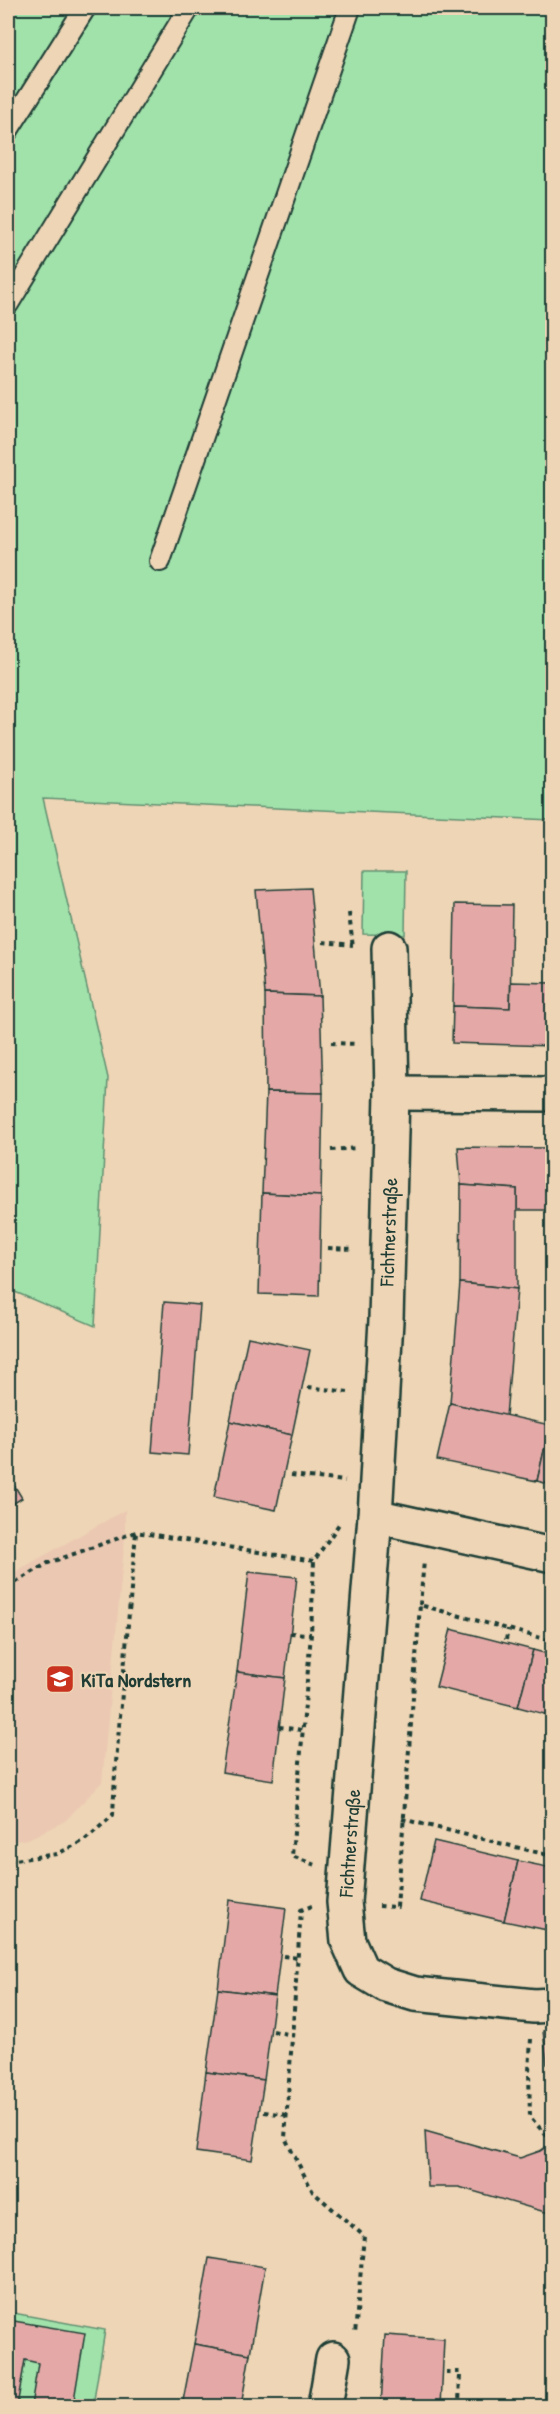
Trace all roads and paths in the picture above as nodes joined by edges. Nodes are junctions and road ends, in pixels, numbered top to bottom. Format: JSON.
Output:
{"nodes":[{"id":1,"x":85,"y":8,"type":"edge"},
{"id":2,"x":189,"y":8,"type":"edge"},
{"id":3,"x":350,"y":8,"type":"edge"},
{"id":4,"x":8,"y":130,"type":"edge"},
{"id":5,"x":8,"y":304,"type":"edge"},
{"id":6,"x":160,"y":561,"type":"dead end"},
{"id":7,"x":349,"y":913,"type":"dead end"},
{"id":8,"x":389,"y":948,"type":"dead end"},
{"id":9,"x":353,"y":956,"type":"dead end"},
{"id":10,"x":358,"y":1033,"type":"dead end"},
{"id":11,"x":331,"y":1042,"type":"dead end"},
{"id":12,"x":359,"y":1044,"type":"junction"},
{"id":13,"x":360,"y":1054,"type":"dead end"},
{"id":14,"x":392,"y":1093,"type":"junction"},
{"id":15,"x":552,"y":1094,"type":"edge"},
{"id":16,"x":364,"y":1148,"type":"dead end"},
{"id":17,"x":331,"y":1150,"type":"dead end"},
{"id":18,"x":328,"y":1248,"type":"dead end"},
{"id":19,"x":360,"y":1249,"type":"dead end"},
{"id":20,"x":308,"y":1387,"type":"dead end"},
{"id":21,"x":355,"y":1393,"type":"dead end"},
{"id":22,"x":291,"y":1475,"type":"dead end"},
{"id":23,"x":352,"y":1482,"type":"dead end"},
{"id":24,"x":360,"y":1516,"type":"junction"},
{"id":25,"x":427,"y":1527,"type":"junction"},
{"id":26,"x":136,"y":1532,"type":"junction"},
{"id":27,"x":552,"y":1555,"type":"edge"},
{"id":28,"x":314,"y":1561,"type":"junction"},
{"id":29,"x":8,"y":1587,"type":"edge"},
{"id":30,"x":420,"y":1605,"type":"junction"},
{"id":31,"x":508,"y":1629,"type":"junction"},
{"id":32,"x":290,"y":1633,"type":"dead end"},
{"id":33,"x":311,"y":1634,"type":"junction"},
{"id":34,"x":506,"y":1640,"type":"dead end"},
{"id":35,"x":552,"y":1641,"type":"edge"},
{"id":36,"x":279,"y":1727,"type":"dead end"},
{"id":37,"x":302,"y":1730,"type":"junction"},
{"id":38,"x":402,"y":1819,"type":"junction"},
{"id":39,"x":552,"y":1856,"type":"edge"},
{"id":40,"x":8,"y":1861,"type":"edge"},
{"id":41,"x":317,"y":1866,"type":"dead end"},
{"id":42,"x":321,"y":1903,"type":"dead end"},
{"id":43,"x":397,"y":1907,"type":"dead end"},
{"id":44,"x":283,"y":1956,"type":"dead end"},
{"id":45,"x":297,"y":1958,"type":"junction"},
{"id":46,"x":543,"y":2005,"type":"edge"},
{"id":47,"x":273,"y":2031,"type":"dead end"},
{"id":48,"x":292,"y":2035,"type":"junction"},
{"id":49,"x":264,"y":2112,"type":"dead end"},
{"id":50,"x":287,"y":2115,"type":"junction"},
{"id":51,"x":547,"y":2136,"type":"dead end"},
{"id":52,"x":333,"y":2359,"type":"joint"},
{"id":53,"x":446,"y":2372,"type":"dead end"},
{"id":54,"x":325,"y":2406,"type":"edge"},
{"id":55,"x":459,"y":2406,"type":"edge"}],
"edges":[{"from":1,"to":4,"type":"lane"},
{"from":2,"to":5,"type":"lane"},
{"from":3,"to":6,"type":"lane"},
{"from":7,"to":9,"type":"path"},
{"from":8,"to":14,"type":"street","name":"Fichtnerstraße"},
{"from":10,"to":12,"type":"path"},
{"from":11,"to":12,"type":"path"},
{"from":12,"to":13,"type":"path"},
{"from":14,"to":15,"type":"street"},
{"from":14,"to":24,"type":"street","name":"Fichtnerstraße"},
{"from":16,"to":17,"type":"path"},
{"from":18,"to":19,"type":"path"},
{"from":20,"to":21,"type":"path"},
{"from":22,"to":23,"type":"path"},
{"from":24,"to":25,"type":"street"},
{"from":24,"to":28,"type":"path"},
{"from":24,"to":46,"type":"street","name":"Fichtnerstraße"},
{"from":25,"to":27,"type":"street"},
{"from":25,"to":30,"type":"path"},
{"from":26,"to":28,"type":"path"},
{"from":26,"to":29,"type":"path"},
{"from":26,"to":40,"type":"path"},
{"from":28,"to":33,"type":"path"},
{"from":30,"to":31,"type":"path"},
{"from":30,"to":38,"type":"path"},
{"from":31,"to":34,"type":"path"},
{"from":31,"to":35,"type":"path"},
{"from":32,"to":33,"type":"path"},
{"from":33,"to":37,"type":"path"},
{"from":36,"to":37,"type":"path"},
{"from":37,"to":41,"type":"path"},
{"from":38,"to":39,"type":"path"},
{"from":38,"to":43,"type":"path"},
{"from":42,"to":45,"type":"path"},
{"from":44,"to":45,"type":"path"},
{"from":45,"to":48,"type":"path"},
{"from":46,"to":51,"type":"path"},
{"from":47,"to":48,"type":"path"},
{"from":48,"to":50,"type":"path"},
{"from":49,"to":50,"type":"path"},
{"from":50,"to":52,"type":"path"},
{"from":52,"to":54,"type":"street"},
{"from":53,"to":55,"type":"path"}]}
